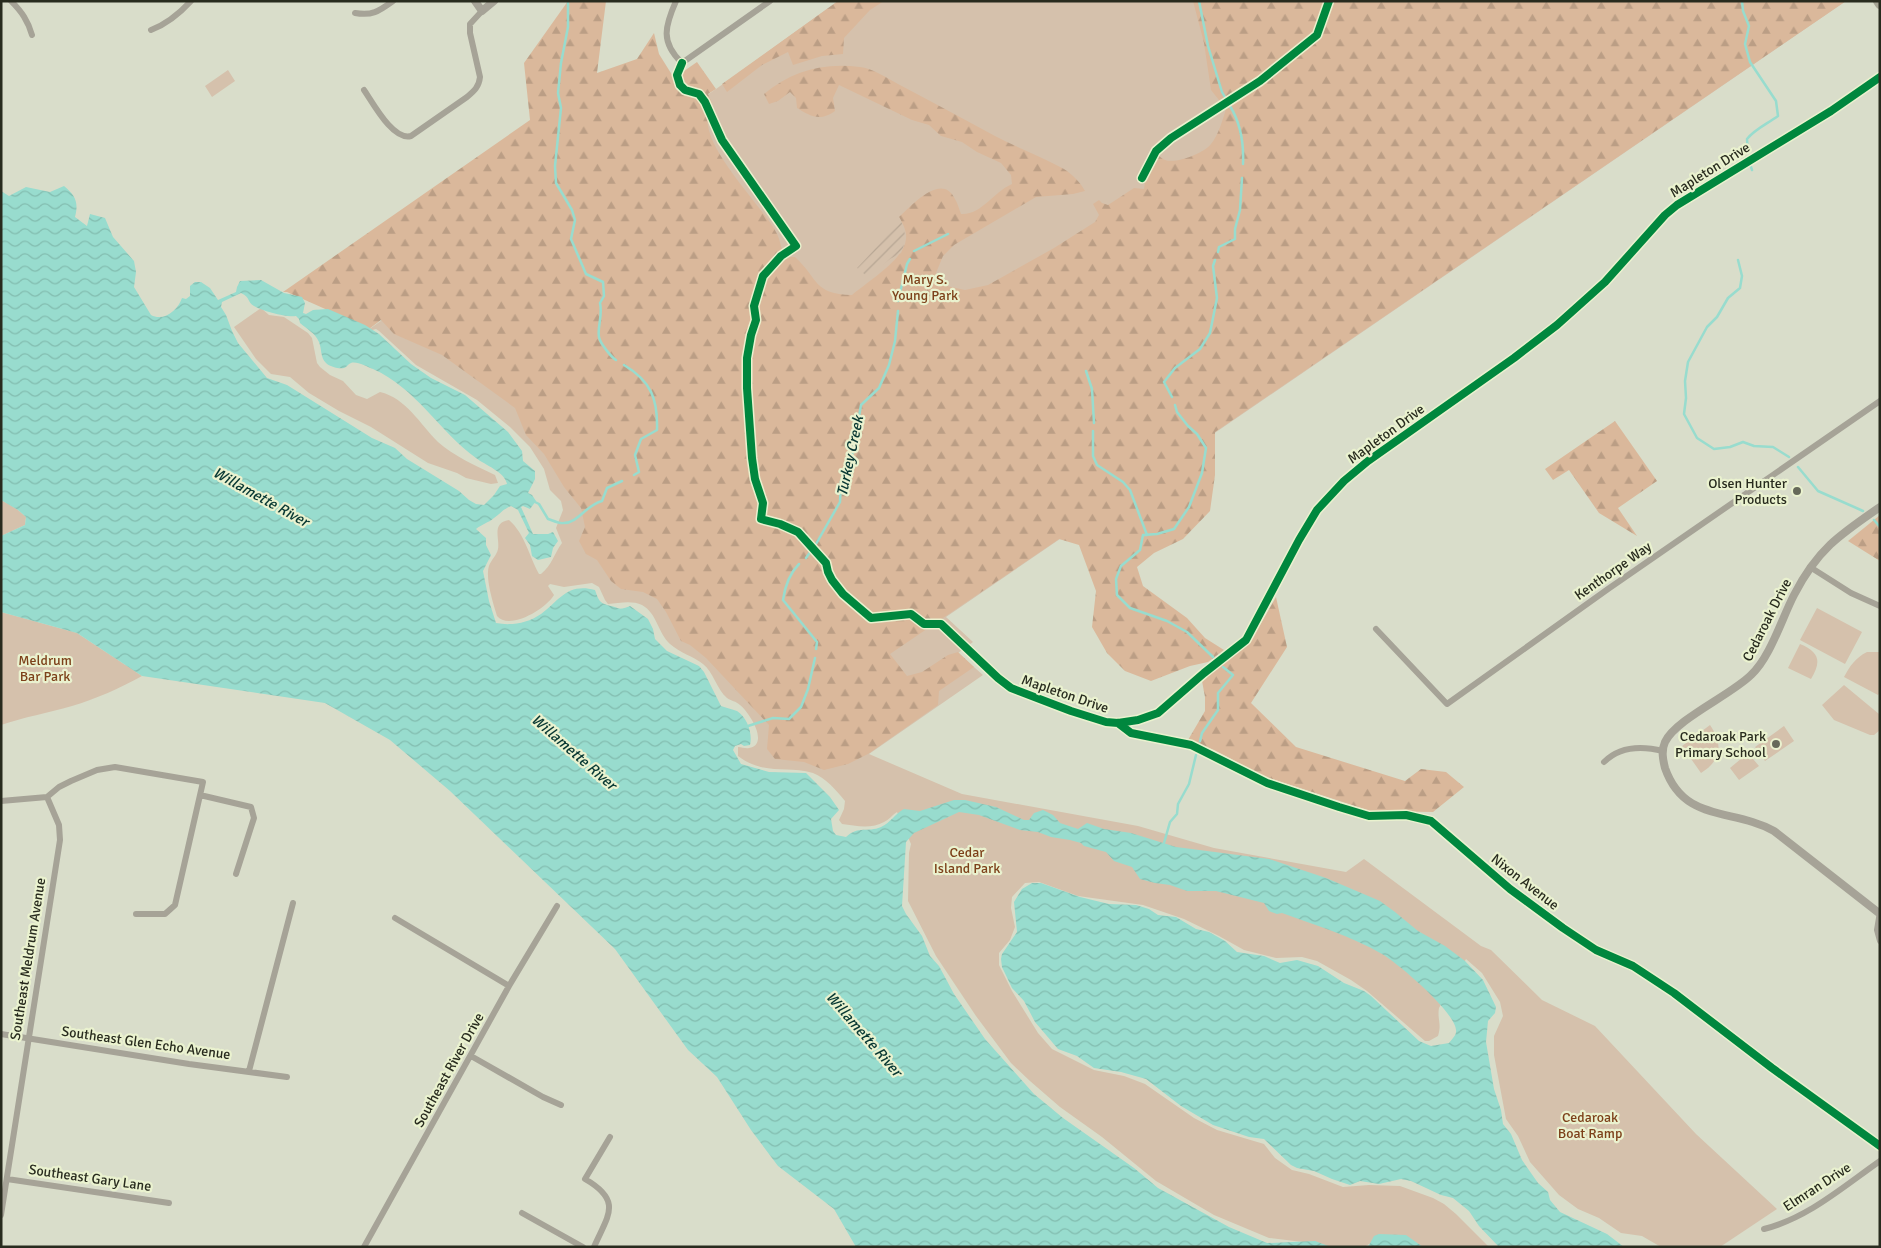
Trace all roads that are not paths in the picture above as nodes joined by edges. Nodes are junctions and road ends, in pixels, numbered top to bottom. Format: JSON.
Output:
{"nodes":[{"id":1,"x":11,"y":1,"type":"edge"},
{"id":2,"x":191,"y":1,"type":"edge"},
{"id":3,"x":393,"y":1,"type":"edge"},
{"id":4,"x":475,"y":1,"type":"edge"},
{"id":5,"x":494,"y":1,"type":"edge"},
{"id":6,"x":676,"y":1,"type":"edge"},
{"id":7,"x":770,"y":1,"type":"edge"},
{"id":8,"x":482,"y":11,"type":"junction"},
{"id":9,"x":355,"y":13,"type":"dead end"},
{"id":10,"x":151,"y":30,"type":"dead end"},
{"id":11,"x":32,"y":35,"type":"dead end"},
{"id":12,"x":1880,"y":77,"type":"edge"},
{"id":13,"x":364,"y":90,"type":"dead end"},
{"id":14,"x":1880,"y":401,"type":"edge"},
{"id":15,"x":1880,"y":508,"type":"edge"},
{"id":16,"x":1810,"y":567,"type":"junction"},
{"id":17,"x":1880,"y":606,"type":"edge"},
{"id":18,"x":941,"y":624,"type":"dead end"},
{"id":19,"x":1376,"y":629,"type":"dead end"},
{"id":20,"x":1118,"y":723,"type":"junction"},
{"id":21,"x":1663,"y":751,"type":"junction"},
{"id":22,"x":1604,"y":762,"type":"dead end"},
{"id":23,"x":200,"y":795,"type":"junction"},
{"id":24,"x":47,"y":797,"type":"junction"},
{"id":25,"x":1,"y":801,"type":"edge"},
{"id":26,"x":236,"y":874,"type":"dead end"},
{"id":27,"x":293,"y":903,"type":"dead end"},
{"id":28,"x":557,"y":906,"type":"dead end"},
{"id":29,"x":1879,"y":913,"type":"edge"},
{"id":30,"x":136,"y":914,"type":"dead end"},
{"id":31,"x":395,"y":918,"type":"dead end"},
{"id":32,"x":1880,"y":941,"type":"edge"},
{"id":33,"x":509,"y":986,"type":"junction"},
{"id":34,"x":1,"y":1034,"type":"edge"},
{"id":35,"x":28,"y":1038,"type":"junction"},
{"id":36,"x":471,"y":1056,"type":"junction"},
{"id":37,"x":249,"y":1070,"type":"junction"},
{"id":38,"x":287,"y":1077,"type":"dead end"},
{"id":39,"x":561,"y":1105,"type":"dead end"},
{"id":40,"x":610,"y":1137,"type":"dead end"},
{"id":41,"x":1880,"y":1146,"type":"edge"},
{"id":42,"x":1880,"y":1161,"type":"edge"},
{"id":43,"x":7,"y":1179,"type":"junction"},
{"id":44,"x":169,"y":1203,"type":"dead end"},
{"id":45,"x":522,"y":1213,"type":"dead end"},
{"id":46,"x":1,"y":1215,"type":"edge"},
{"id":47,"x":1764,"y":1229,"type":"dead end"},
{"id":48,"x":364,"y":1247,"type":"edge"},
{"id":49,"x":584,"y":1247,"type":"edge"},
{"id":50,"x":594,"y":1247,"type":"edge"}],
"edges":[{"from":1,"to":11,"type":"street"},
{"from":2,"to":10,"type":"street"},
{"from":3,"to":9,"type":"street"},
{"from":4,"to":8,"type":"street"},
{"from":5,"to":8,"type":"street"},
{"from":6,"to":7,"type":"street"},
{"from":8,"to":13,"type":"street"},
{"from":12,"to":20,"type":"street","name":"Mapleton Drive"},
{"from":14,"to":19,"type":"street","name":"Kenthorpe Way"},
{"from":15,"to":16,"type":"street","name":"Cedaroak Drive"},
{"from":16,"to":17,"type":"street"},
{"from":16,"to":21,"type":"street","name":"Cedaroak Drive"},
{"from":18,"to":20,"type":"street","name":"Mapleton Drive"},
{"from":20,"to":41,"type":"street","name":"Nixon Avenue"},
{"from":21,"to":22,"type":"street"},
{"from":21,"to":29,"type":"street"},
{"from":23,"to":24,"type":"street"},
{"from":23,"to":26,"type":"street"},
{"from":23,"to":30,"type":"street"},
{"from":24,"to":25,"type":"street"},
{"from":24,"to":35,"type":"street","name":"Southeast Meldrum Avenue"},
{"from":27,"to":37,"type":"street"},
{"from":28,"to":33,"type":"street","name":"Southeast River Drive"},
{"from":29,"to":32,"type":"street"},
{"from":31,"to":33,"type":"street"},
{"from":33,"to":36,"type":"street","name":"Southeast River Drive"},
{"from":34,"to":35,"type":"street","name":"Southeast Glen Echo Avenue"},
{"from":35,"to":37,"type":"street","name":"Southeast Glen Echo Avenue"},
{"from":35,"to":43,"type":"street","name":"Southeast Meldrum Avenue"},
{"from":36,"to":39,"type":"street"},
{"from":36,"to":48,"type":"street","name":"Southeast River Drive"},
{"from":37,"to":38,"type":"street","name":"Southeast Glen Echo Avenue"},
{"from":40,"to":50,"type":"street"},
{"from":42,"to":47,"type":"street","name":"Elmran Drive"},
{"from":43,"to":44,"type":"street","name":"Southeast Gary Lane"},
{"from":43,"to":46,"type":"street","name":"Southeast Meldrum Avenue"},
{"from":45,"to":49,"type":"street"}]}
